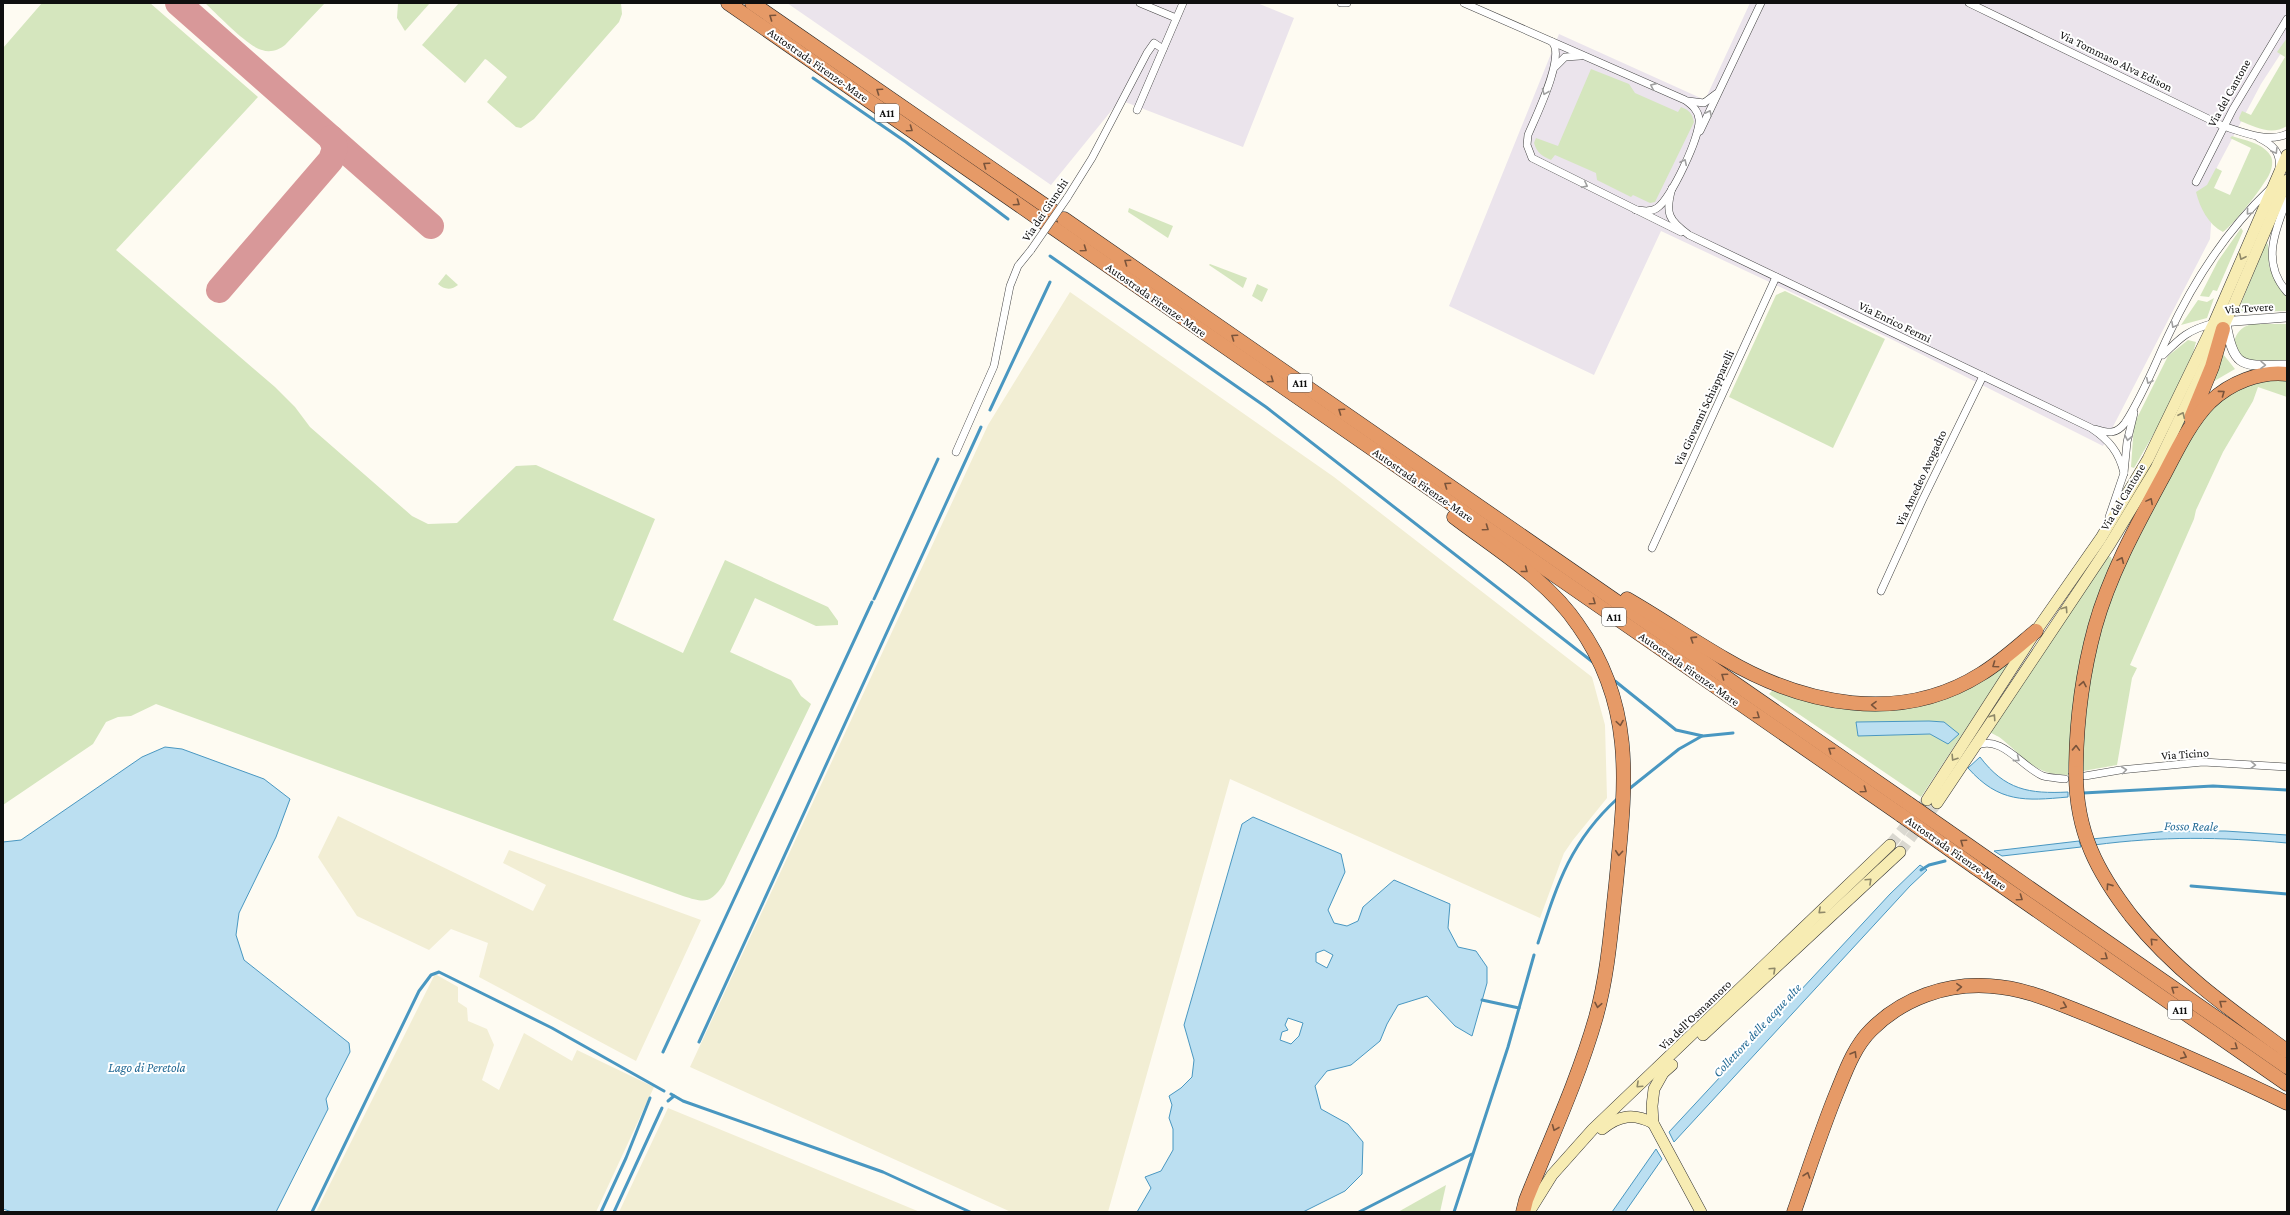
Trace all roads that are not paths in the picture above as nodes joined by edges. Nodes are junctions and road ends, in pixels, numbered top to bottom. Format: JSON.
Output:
{"nodes":[{"id":1,"x":728,"y":3,"type":"edge"},
{"id":2,"x":752,"y":3,"type":"edge"},
{"id":3,"x":1140,"y":3,"type":"edge"},
{"id":4,"x":1183,"y":3,"type":"edge"},
{"id":5,"x":1341,"y":3,"type":"edge"},
{"id":6,"x":1347,"y":3,"type":"edge"},
{"id":7,"x":1459,"y":3,"type":"edge"},
{"id":8,"x":1464,"y":3,"type":"edge"},
{"id":9,"x":1761,"y":3,"type":"edge"},
{"id":10,"x":1969,"y":3,"type":"edge"},
{"id":11,"x":1479,"y":11,"type":"junction"},
{"id":12,"x":1176,"y":18,"type":"junction"},
{"id":13,"x":2287,"y":19,"type":"edge"},
{"id":14,"x":1551,"y":42,"type":"junction"},
{"id":15,"x":1163,"y":49,"type":"junction"},
{"id":16,"x":1584,"y":56,"type":"junction"},
{"id":17,"x":1554,"y":70,"type":"junction"},
{"id":18,"x":1720,"y":89,"type":"junction"},
{"id":19,"x":1685,"y":100,"type":"junction"},
{"id":20,"x":1137,"y":110,"type":"dead end"},
{"id":21,"x":2223,"y":126,"type":"junction"},
{"id":22,"x":2287,"y":134,"type":"edge"},
{"id":23,"x":2254,"y":135,"type":"junction"},
{"id":24,"x":1697,"y":137,"type":"junction"},
{"id":25,"x":2287,"y":155,"type":"edge"},
{"id":26,"x":2280,"y":180,"type":"edge"},
{"id":27,"x":2196,"y":182,"type":"dead end"},
{"id":28,"x":1672,"y":188,"type":"junction"},
{"id":29,"x":2287,"y":200,"type":"edge"},
{"id":30,"x":1636,"y":210,"type":"junction"},
{"id":31,"x":1053,"y":220,"type":"junction"},
{"id":32,"x":1689,"y":235,"type":"junction"},
{"id":33,"x":1776,"y":277,"type":"junction"},
{"id":34,"x":2287,"y":292,"type":"edge"},
{"id":35,"x":2287,"y":317,"type":"edge"},
{"id":36,"x":2221,"y":324,"type":"junction"},
{"id":37,"x":2160,"y":358,"type":"junction"},
{"id":38,"x":2287,"y":365,"type":"edge"},
{"id":39,"x":2287,"y":374,"type":"edge"},
{"id":40,"x":1983,"y":376,"type":"junction"},
{"id":41,"x":2137,"y":404,"type":"junction"},
{"id":42,"x":1327,"y":419,"type":"junction"},
{"id":43,"x":2091,"y":428,"type":"junction"},
{"id":44,"x":2180,"y":445,"type":"junction"},
{"id":45,"x":956,"y":452,"type":"dead end"},
{"id":46,"x":2124,"y":473,"type":"junction"},
{"id":47,"x":2101,"y":538,"type":"junction"},
{"id":48,"x":1537,"y":547,"type":"junction"},
{"id":49,"x":1652,"y":548,"type":"dead end"},
{"id":50,"x":1881,"y":591,"type":"dead end"},
{"id":51,"x":2036,"y":631,"type":"junction"},
{"id":52,"x":1971,"y":750,"type":"junction"},
{"id":53,"x":2287,"y":767,"type":"edge"},
{"id":54,"x":2075,"y":776,"type":"junction"},
{"id":55,"x":1905,"y":810,"type":"junction"},
{"id":56,"x":1890,"y":845,"type":"tunnel mouth"},
{"id":57,"x":1900,"y":852,"type":"tunnel mouth"},
{"id":58,"x":2287,"y":1051,"type":"edge"},
{"id":59,"x":2287,"y":1067,"type":"edge"},
{"id":60,"x":2287,"y":1084,"type":"edge"},
{"id":61,"x":2287,"y":1103,"type":"edge"},
{"id":62,"x":1653,"y":1123,"type":"junction"},
{"id":63,"x":1572,"y":1153,"type":"junction"},
{"id":64,"x":1523,"y":1212,"type":"edge"},
{"id":65,"x":1529,"y":1212,"type":"edge"},
{"id":66,"x":1701,"y":1212,"type":"edge"},
{"id":67,"x":1794,"y":1212,"type":"edge"}],
"edges":[{"from":1,"to":31,"type":"highway","name":"Autostrada Firenze-Mare","number":"A11","one_way":true},
{"from":31,"to":2,"type":"highway","name":"Autostrada Firenze-Mare","number":"A11","one_way":true},
{"from":3,"to":12,"type":"street"},
{"from":4,"to":12,"type":"street"},
{"from":5,"to":6,"type":"street"},
{"from":7,"to":11,"type":"street"},
{"from":8,"to":11,"type":"street"},
{"from":9,"to":18,"type":"street"},
{"from":10,"to":21,"type":"street","name":"Via Tommaso Alva Edison"},
{"from":11,"to":14,"type":"street"},
{"from":12,"to":15,"type":"street"},
{"from":13,"to":21,"type":"street","name":"Via del Cantone"},
{"from":14,"to":16,"type":"street"},
{"from":14,"to":17,"type":"street"},
{"from":15,"to":20,"type":"street"},
{"from":15,"to":45,"type":"street","name":"Via dei Giunchi","bridge":true},
{"from":16,"to":17,"type":"street"},
{"from":19,"to":16,"type":"street","one_way":true},
{"from":17,"to":30,"type":"street","one_way":true},
{"from":18,"to":19,"type":"street"},
{"from":24,"to":18,"type":"street","one_way":true},
{"from":19,"to":24,"type":"street"},
{"from":21,"to":23,"type":"street","name":"Via Tommaso Alva Edison"},
{"from":21,"to":27,"type":"street","name":"Via del Cantone"},
{"from":22,"to":23,"type":"street","name":"Via Tommaso Alva Edison"},
{"from":23,"to":26,"type":"street","name":"Via Tommaso Alva Edison","one_way":true},
{"from":28,"to":24,"type":"street","one_way":true},
{"from":25,"to":26,"type":"main road","name":"Via del Cantone"},
{"from":26,"to":36,"type":"main road","name":"Via del Cantone"},
{"from":26,"to":36,"type":"main road","name":"Via del Cantone","one_way":true},
{"from":26,"to":37,"type":"street","name":"Via del Cantone","one_way":true},
{"from":28,"to":30,"type":"street"},
{"from":28,"to":32,"type":"street","name":"Via Enrico Fermi"},
{"from":29,"to":34,"type":"street","name":"Via Tevere"},
{"from":30,"to":32,"type":"street"},
{"from":31,"to":42,"type":"highway","name":"Autostrada Firenze-Mare","number":"A11","one_way":true},
{"from":48,"to":31,"type":"highway","name":"Autostrada Firenze-Mare","number":"A11","one_way":true},
{"from":32,"to":33,"type":"street","name":"Via Enrico Fermi"},
{"from":33,"to":40,"type":"street","name":"Via Enrico Fermi"},
{"from":33,"to":49,"type":"street","name":"Via Giovanni Schiapparelli"},
{"from":35,"to":36,"type":"street","name":"Via Tevere"},
{"from":36,"to":37,"type":"street","name":"Via del Cantone"},
{"from":36,"to":38,"type":"street","one_way":true},
{"from":36,"to":44,"type":"highway"},
{"from":36,"to":47,"type":"main road","name":"Via del Cantone"},
{"from":52,"to":36,"type":"main road","name":"Via del Cantone","one_way":true},
{"from":37,"to":41,"type":"street","name":"Via del Cantone","one_way":true},
{"from":44,"to":39,"type":"highway","one_way":true},
{"from":40,"to":43,"type":"street","name":"Via Enrico Fermi"},
{"from":40,"to":50,"type":"street","name":"Via Amedeo Avogadro"},
{"from":41,"to":43,"type":"street","name":"Via del Cantone"},
{"from":41,"to":46,"type":"street","name":"Via del Cantone","one_way":true},
{"from":42,"to":55,"type":"highway","name":"Autostrada Firenze-Mare","number":"A11","one_way":true},
{"from":42,"to":64,"type":"highway","one_way":true},
{"from":43,"to":46,"type":"street","name":"Via Enrico Fermi"},
{"from":54,"to":44,"type":"highway","one_way":true},
{"from":46,"to":47,"type":"street","name":"Via del Cantone"},
{"from":47,"to":51,"type":"main road","name":"Via del Cantone"},
{"from":51,"to":48,"type":"highway","one_way":true},
{"from":55,"to":48,"type":"highway","name":"Autostrada Firenze-Mare","number":"A11","one_way":true},
{"from":51,"to":52,"type":"main road","name":"Via del Cantone","one_way":true},
{"from":52,"to":54,"type":"street","name":"Via Ticino","one_way":true},
{"from":54,"to":53,"type":"street","name":"Via Ticino","one_way":true},
{"from":58,"to":54,"type":"highway","one_way":true,"bridge":true},
{"from":59,"to":55,"type":"highway","name":"Autostrada Firenze-Mare","number":"A11","one_way":true,"bridge":true},
{"from":55,"to":60,"type":"highway","name":"Autostrada Firenze-Mare","number":"A11","one_way":true,"bridge":true},
{"from":56,"to":63,"type":"main road","name":"Via dell'Osmannoro","one_way":true},
{"from":62,"to":57,"type":"main road","name":"Via dell'Osmannoro","one_way":true},
{"from":67,"to":61,"type":"highway","one_way":true},
{"from":62,"to":63,"type":"main road"},
{"from":62,"to":66,"type":"main road","name":"Via dell'Osmannoro"},
{"from":63,"to":65,"type":"main road","name":"Via dell'Osmannoro"}]}
